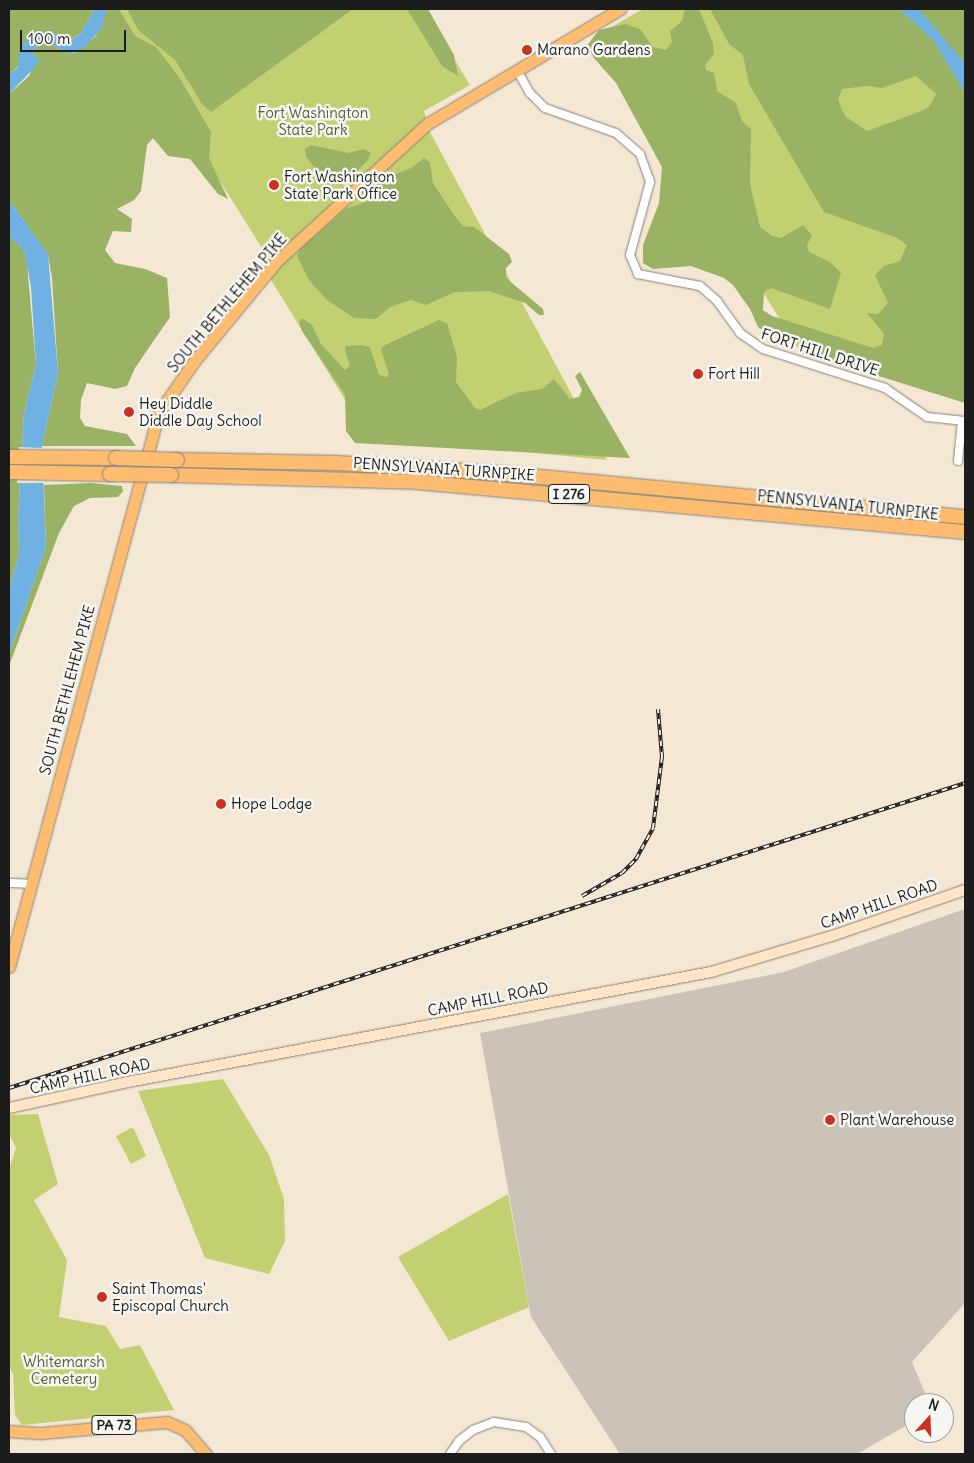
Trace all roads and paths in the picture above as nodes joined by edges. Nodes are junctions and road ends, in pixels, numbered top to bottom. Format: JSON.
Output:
{"nodes":[{"id":1,"x":620,"y":9,"type":"edge"},
{"id":2,"x":517,"y":70,"type":"junction"},
{"id":3,"x":964,"y":421,"type":"edge"},
{"id":4,"x":9,"y":457,"type":"edge"},
{"id":5,"x":958,"y":461,"type":"dead end"},
{"id":6,"x":9,"y":472,"type":"edge"},
{"id":7,"x":965,"y":517,"type":"edge"},
{"id":8,"x":965,"y":532,"type":"edge"},
{"id":9,"x":9,"y":883,"type":"edge"},
{"id":10,"x":32,"y":884,"type":"junction"},
{"id":11,"x":965,"y":890,"type":"edge"},
{"id":12,"x":9,"y":967,"type":"edge"},
{"id":13,"x":9,"y":1108,"type":"edge"},
{"id":14,"x":9,"y":1431,"type":"edge"},
{"id":15,"x":206,"y":1454,"type":"edge"},
{"id":16,"x":450,"y":1454,"type":"edge"},
{"id":17,"x":551,"y":1454,"type":"edge"}],
"edges":[{"from":1,"to":2,"type":"main road","name":"SOUTH BETHLEHEM PIKE"},
{"from":2,"to":3,"type":"street","name":"FORT HILL DRIVE"},
{"from":2,"to":10,"type":"main road","name":"SOUTH BETHLEHEM PIKE"},
{"from":3,"to":5,"type":"street"},
{"from":4,"to":7,"type":"highway","name":"PENNSYLVANIA TURNPIKE","number":"I 276","bridge":true},
{"from":6,"to":8,"type":"highway","name":"PENNSYLVANIA TURNPIKE","number":"I 276","bridge":true},
{"from":9,"to":10,"type":"street"},
{"from":10,"to":12,"type":"main road","name":"SOUTH BETHLEHEM PIKE"},
{"from":11,"to":13,"type":"street","name":"CAMP HILL ROAD"},
{"from":14,"to":15,"type":"main road","number":"PA 73"},
{"from":16,"to":17,"type":"street"}]}
